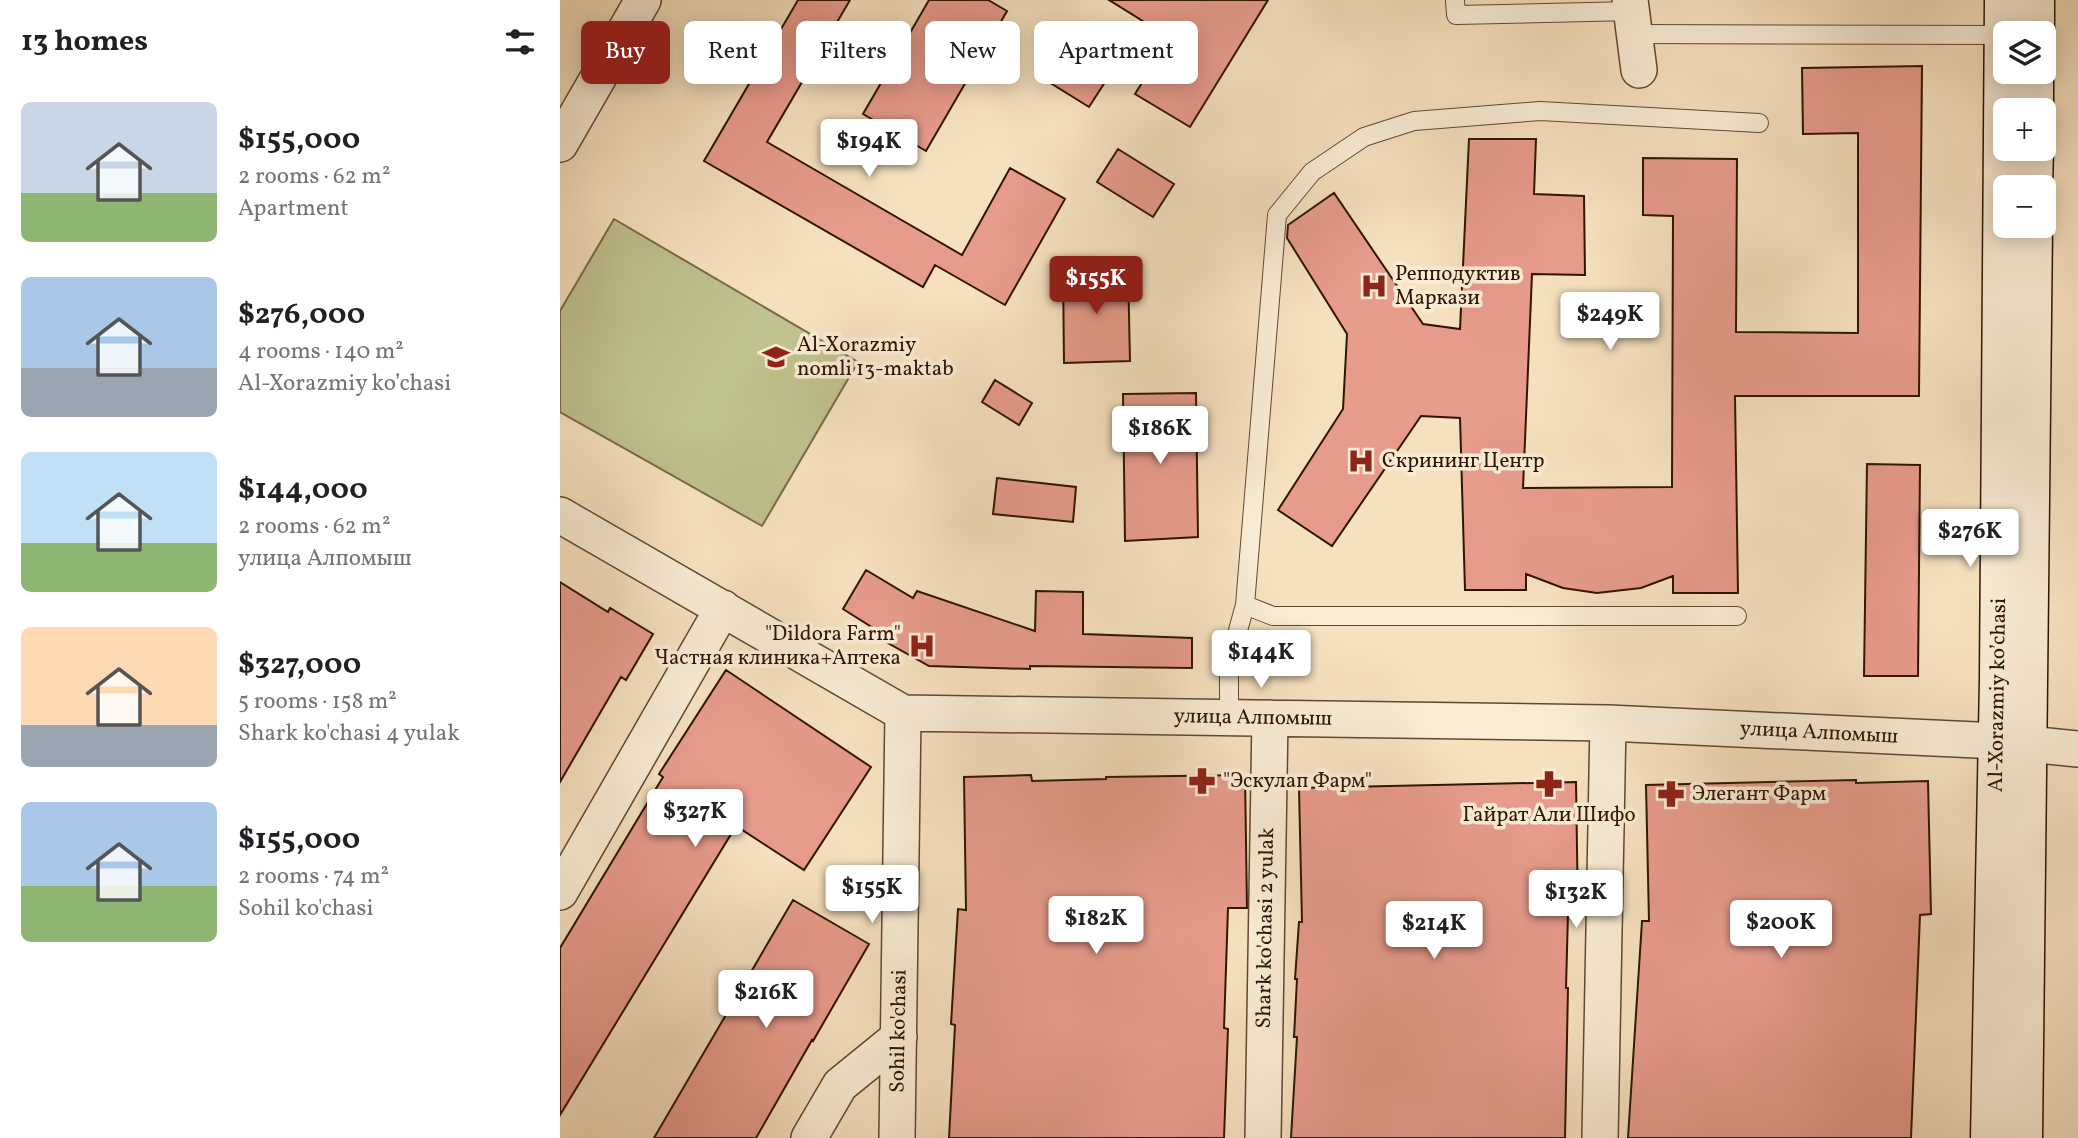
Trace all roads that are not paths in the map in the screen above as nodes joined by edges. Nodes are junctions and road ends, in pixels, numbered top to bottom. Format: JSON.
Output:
{"nodes":[{"id":1,"x":643,"y":0,"type":"edge"},
{"id":2,"x":1455,"y":0,"type":"edge"},
{"id":3,"x":2035,"y":0,"type":"edge"},
{"id":4,"x":1632,"y":15,"type":"edge"},
{"id":5,"x":2016,"y":21,"type":"edge"},
{"id":6,"x":1993,"y":23,"type":"edge"},
{"id":7,"x":1639,"y":70,"type":"dead end"},
{"id":8,"x":2014,"y":84,"type":"edge"},
{"id":9,"x":1759,"y":123,"type":"dead end"},
{"id":10,"x":560,"y":144,"type":"edge"},
{"id":11,"x":2033,"y":238,"type":"edge"},
{"id":12,"x":560,"y":515,"type":"edge"},
{"id":13,"x":1245,"y":605,"type":"junction"},
{"id":14,"x":723,"y":608,"type":"junction"},
{"id":15,"x":1737,"y":616,"type":"dead end"},
{"id":16,"x":903,"y":713,"type":"junction"},
{"id":17,"x":1229,"y":718,"type":"junction"},
{"id":18,"x":1270,"y":718,"type":"junction"},
{"id":19,"x":1608,"y":723,"type":"junction"},
{"id":20,"x":2013,"y":743,"type":"junction"},
{"id":21,"x":2078,"y":749,"type":"edge"},
{"id":22,"x":560,"y":892,"type":"edge"},
{"id":23,"x":899,"y":1037,"type":"junction"},
{"id":24,"x":809,"y":1138,"type":"edge"},
{"id":25,"x":898,"y":1138,"type":"edge"},
{"id":26,"x":1263,"y":1138,"type":"edge"},
{"id":27,"x":1600,"y":1138,"type":"edge"},
{"id":28,"x":1990,"y":1138,"type":"edge"},
{"id":29,"x":2023,"y":1138,"type":"edge"}],
"edges":[{"from":1,"to":10,"type":"street"},
{"from":2,"to":4,"type":"lane"},
{"from":3,"to":5,"type":"main road","name":"Al-Xorazmiy ko’chasi"},
{"from":4,"to":6,"type":"lane"},
{"from":4,"to":7,"type":"street"},
{"from":8,"to":20,"type":"main road","name":"Al-Xorazmiy ko’chasi"},
{"from":9,"to":13,"type":"lane"},
{"from":11,"to":20,"type":"main road","name":"Al-Xorazmiy ko’chasi"},
{"from":12,"to":14,"type":"street","name":"улица Алпомыш"},
{"from":13,"to":15,"type":"lane"},
{"from":13,"to":17,"type":"lane"},
{"from":14,"to":16,"type":"street","name":"улица Алпомыш"},
{"from":14,"to":22,"type":"street"},
{"from":16,"to":17,"type":"street","name":"улица Алпомыш"},
{"from":16,"to":23,"type":"street","name":"Sohil ko'chasi"},
{"from":17,"to":18,"type":"street","name":"улица Алпомыш"},
{"from":18,"to":19,"type":"street","name":"улица Алпомыш"},
{"from":18,"to":26,"type":"street","name":"Shark ko'chasi 2 yulak"},
{"from":19,"to":20,"type":"street","name":"улица Алпомыш"},
{"from":19,"to":27,"type":"street"},
{"from":20,"to":21,"type":"street","name":"улица Алпомыш"},
{"from":20,"to":28,"type":"main road","name":"Al-Xorazmiy ko’chasi"},
{"from":20,"to":29,"type":"main road","name":"Al-Xorazmiy ko’chasi"},
{"from":23,"to":24,"type":"street"},
{"from":23,"to":25,"type":"street","name":"Sohil ko'chasi"}]}
